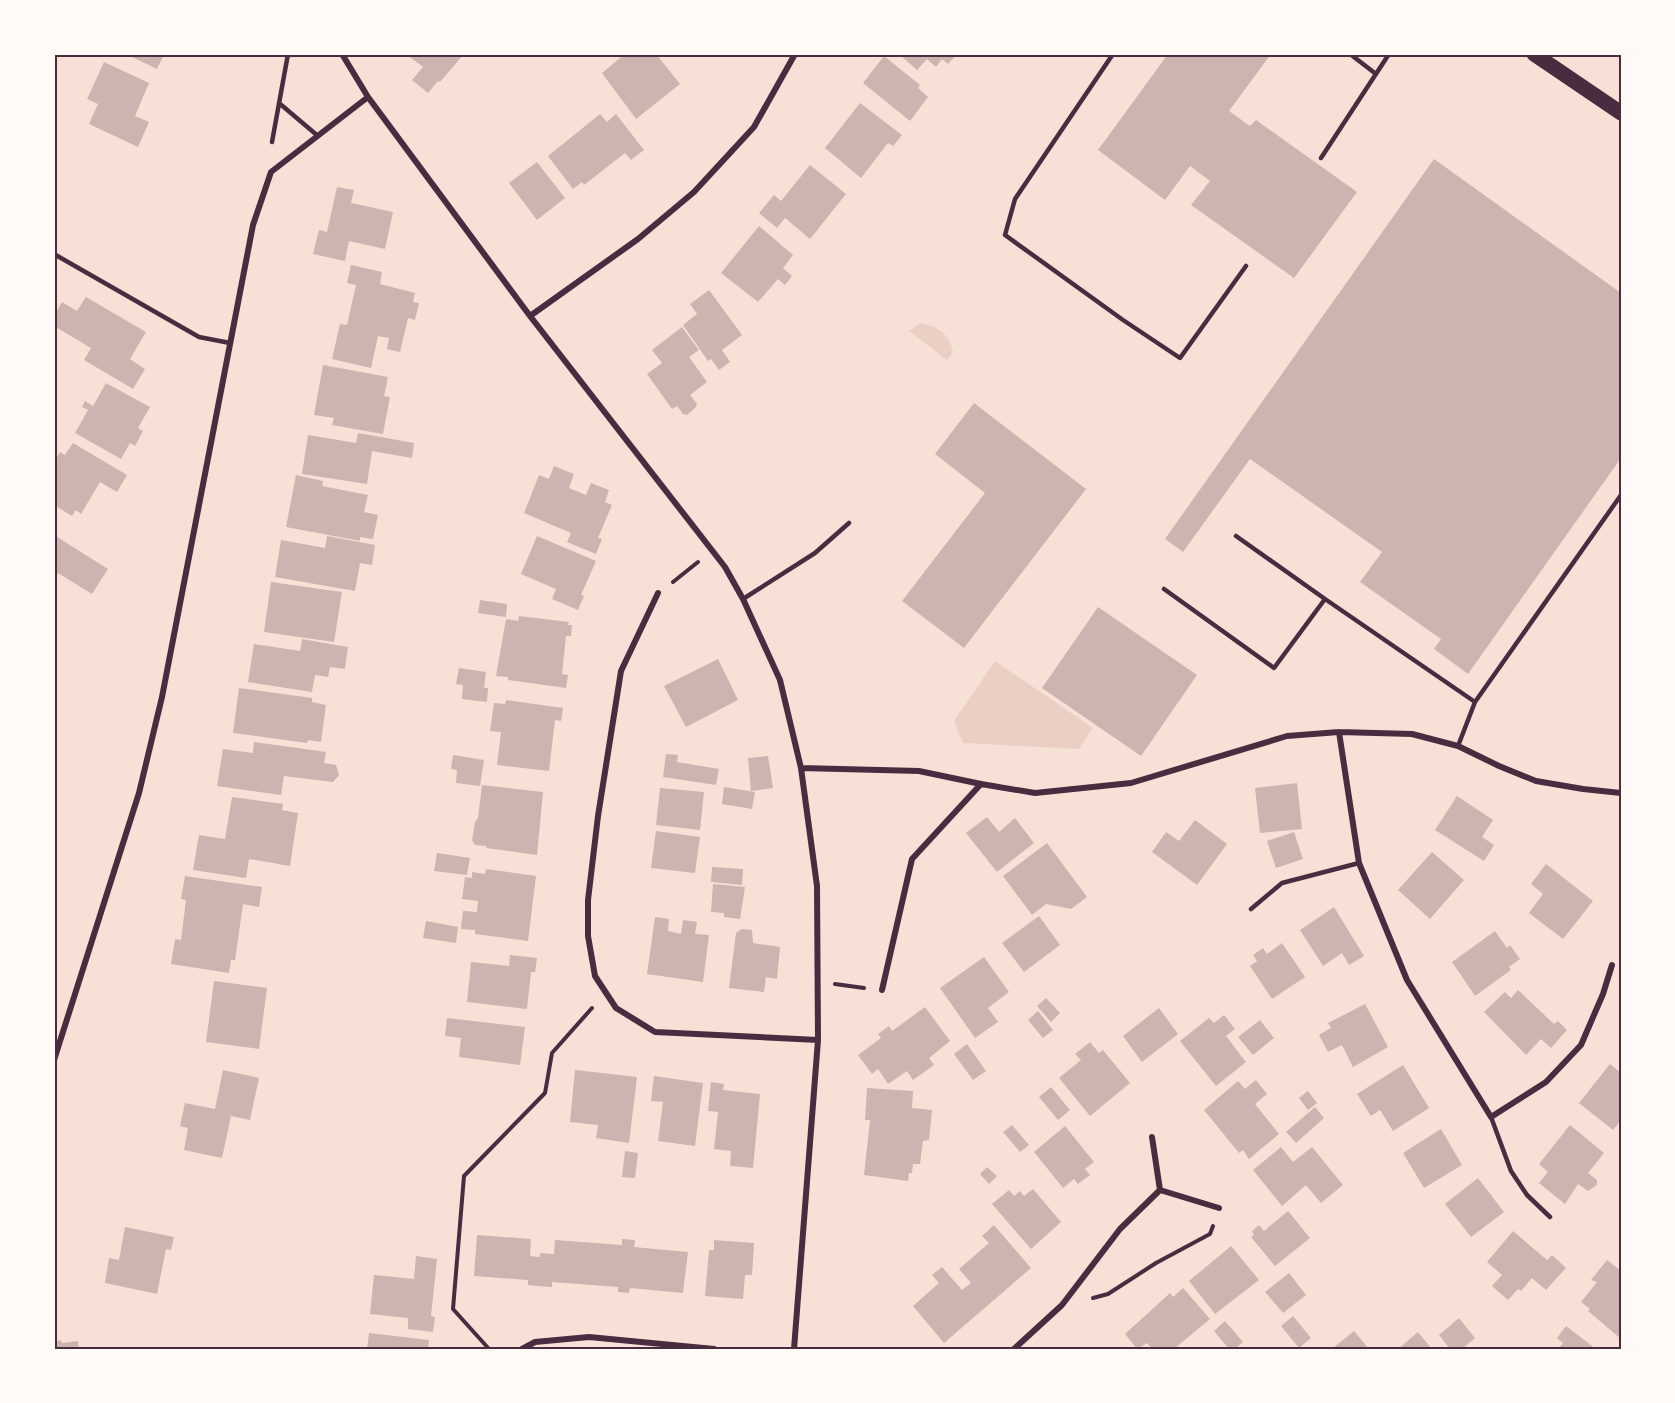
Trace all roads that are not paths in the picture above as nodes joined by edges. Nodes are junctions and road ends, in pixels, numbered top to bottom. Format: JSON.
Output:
{"nodes":[{"id":1,"x":288,"y":54,"type":"edge"},
{"id":2,"x":342,"y":54,"type":"edge"},
{"id":3,"x":795,"y":54,"type":"edge"},
{"id":4,"x":1113,"y":54,"type":"edge"},
{"id":5,"x":1350,"y":54,"type":"edge"},
{"id":6,"x":1389,"y":54,"type":"edge"},
{"id":7,"x":1534,"y":54,"type":"edge"},
{"id":8,"x":1376,"y":74,"type":"junction"},
{"id":9,"x":368,"y":97,"type":"junction"},
{"id":10,"x":279,"y":103,"type":"junction"},
{"id":11,"x":1621,"y":112,"type":"edge"},
{"id":12,"x":318,"y":136,"type":"junction"},
{"id":13,"x":272,"y":142,"type":"dead end"},
{"id":14,"x":1321,"y":158,"type":"dead end"},
{"id":15,"x":54,"y":254,"type":"edge"},
{"id":16,"x":1246,"y":266,"type":"dead end"},
{"id":17,"x":530,"y":316,"type":"junction"},
{"id":18,"x":230,"y":343,"type":"junction"},
{"id":19,"x":1621,"y":495,"type":"edge"},
{"id":20,"x":849,"y":523,"type":"dead end"},
{"id":21,"x":1236,"y":536,"type":"dead end"},
{"id":22,"x":1164,"y":589,"type":"dead end"},
{"id":23,"x":658,"y":593,"type":"road end"},
{"id":24,"x":743,"y":599,"type":"junction"},
{"id":25,"x":1325,"y":599,"type":"junction"},
{"id":26,"x":1475,"y":702,"type":"junction"},
{"id":27,"x":1339,"y":732,"type":"junction"},
{"id":28,"x":1458,"y":746,"type":"junction"},
{"id":29,"x":801,"y":768,"type":"junction"},
{"id":30,"x":981,"y":784,"type":"junction"},
{"id":31,"x":1621,"y":793,"type":"edge"},
{"id":32,"x":1359,"y":863,"type":"junction"},
{"id":33,"x":1251,"y":909,"type":"dead end"},
{"id":34,"x":1612,"y":965,"type":"dead end"},
{"id":35,"x":882,"y":990,"type":"road end"},
{"id":36,"x":818,"y":1040,"type":"junction"},
{"id":37,"x":54,"y":1060,"type":"edge"},
{"id":38,"x":1491,"y":1118,"type":"junction"},
{"id":39,"x":1152,"y":1137,"type":"dead end"},
{"id":40,"x":1160,"y":1190,"type":"junction"},
{"id":41,"x":1219,"y":1208,"type":"road end"},
{"id":42,"x":1550,"y":1217,"type":"dead end"},
{"id":43,"x":522,"y":1349,"type":"edge"},
{"id":44,"x":714,"y":1349,"type":"edge"},
{"id":45,"x":794,"y":1349,"type":"edge"},
{"id":46,"x":1014,"y":1349,"type":"edge"}],
"edges":[{"from":1,"to":10,"type":"lane"},
{"from":2,"to":9,"type":"street"},
{"from":3,"to":17,"type":"street"},
{"from":4,"to":16,"type":"lane"},
{"from":5,"to":8,"type":"lane"},
{"from":6,"to":8,"type":"lane"},
{"from":7,"to":11,"type":"main road"},
{"from":8,"to":14,"type":"lane"},
{"from":9,"to":12,"type":"street"},
{"from":9,"to":17,"type":"street"},
{"from":10,"to":12,"type":"lane"},
{"from":10,"to":13,"type":"lane"},
{"from":12,"to":18,"type":"street"},
{"from":15,"to":18,"type":"lane"},
{"from":17,"to":24,"type":"street"},
{"from":18,"to":37,"type":"street"},
{"from":19,"to":26,"type":"lane"},
{"from":20,"to":24,"type":"lane"},
{"from":21,"to":25,"type":"lane"},
{"from":22,"to":25,"type":"lane"},
{"from":23,"to":36,"type":"street"},
{"from":24,"to":29,"type":"street"},
{"from":25,"to":26,"type":"lane"},
{"from":26,"to":28,"type":"lane"},
{"from":27,"to":28,"type":"street"},
{"from":27,"to":30,"type":"street"},
{"from":27,"to":32,"type":"street"},
{"from":28,"to":31,"type":"street"},
{"from":29,"to":30,"type":"street"},
{"from":29,"to":36,"type":"street"},
{"from":30,"to":35,"type":"street"},
{"from":32,"to":33,"type":"lane"},
{"from":32,"to":38,"type":"street"},
{"from":34,"to":38,"type":"street"},
{"from":36,"to":45,"type":"street"},
{"from":38,"to":42,"type":"lane"},
{"from":39,"to":40,"type":"street"},
{"from":40,"to":41,"type":"street"},
{"from":40,"to":46,"type":"street"},
{"from":43,"to":44,"type":"street"}]}
